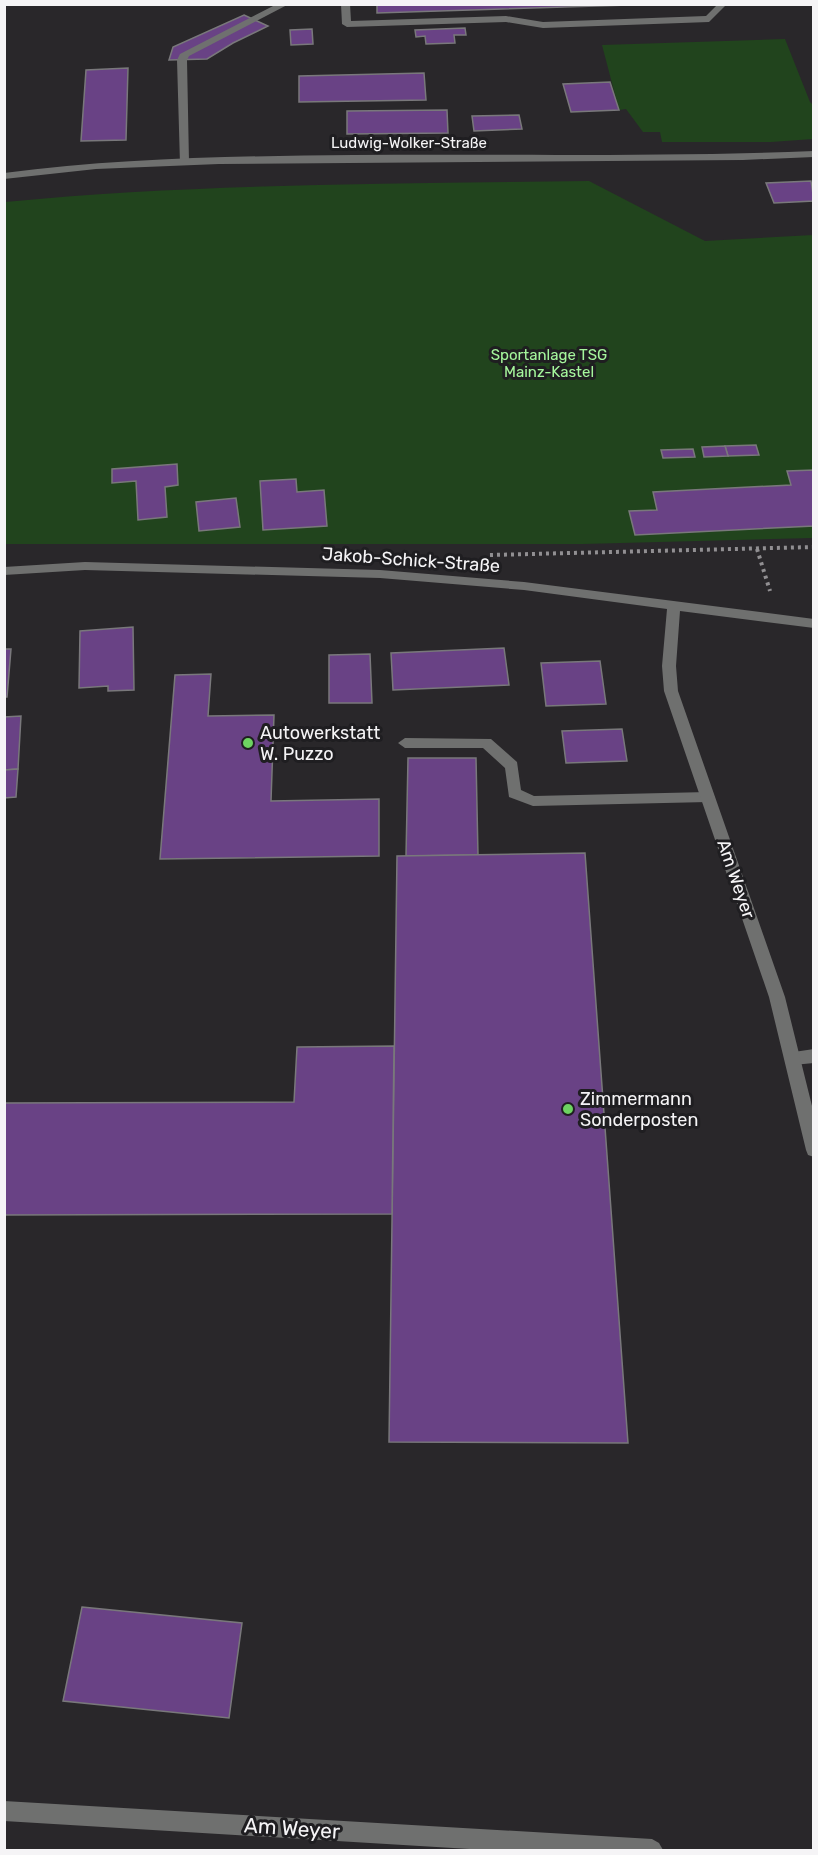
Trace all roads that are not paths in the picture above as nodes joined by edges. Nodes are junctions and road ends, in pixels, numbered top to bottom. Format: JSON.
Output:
{"nodes":[{"id":1,"x":285,"y":4,"type":"edge"},
{"id":2,"x":345,"y":4,"type":"edge"},
{"id":3,"x":723,"y":4,"type":"edge"},
{"id":4,"x":813,"y":154,"type":"edge"},
{"id":5,"x":184,"y":162,"type":"junction"},
{"id":6,"x":4,"y":176,"type":"edge"},
{"id":7,"x":4,"y":571,"type":"edge"},
{"id":8,"x":674,"y":607,"type":"junction"},
{"id":9,"x":813,"y":624,"type":"edge"},
{"id":10,"x":405,"y":742,"type":"dead end"},
{"id":11,"x":708,"y":797,"type":"junction"},
{"id":12,"x":813,"y":1056,"type":"edge"},
{"id":13,"x":793,"y":1058,"type":"junction"},
{"id":14,"x":813,"y":1150,"type":"edge"},
{"id":15,"x":4,"y":1811,"type":"edge"},
{"id":16,"x":652,"y":1851,"type":"edge"}],
"edges":[{"from":1,"to":5,"type":"street"},
{"from":2,"to":3,"type":"street"},
{"from":4,"to":5,"type":"street","name":"Ludwig-Wolker-Straße"},
{"from":5,"to":6,"type":"street","name":"Ludwig-Wolker-Straße"},
{"from":7,"to":8,"type":"street","name":"Jakob-Schick-Straße"},
{"from":8,"to":9,"type":"street","name":"Jakob-Schick-Straße"},
{"from":8,"to":11,"type":"street","name":"Am Weyer"},
{"from":10,"to":11,"type":"street"},
{"from":11,"to":13,"type":"street","name":"Am Weyer"},
{"from":12,"to":13,"type":"street"},
{"from":13,"to":14,"type":"street","name":"Am Weyer"},
{"from":15,"to":16,"type":"street","name":"Am Weyer"}]}
